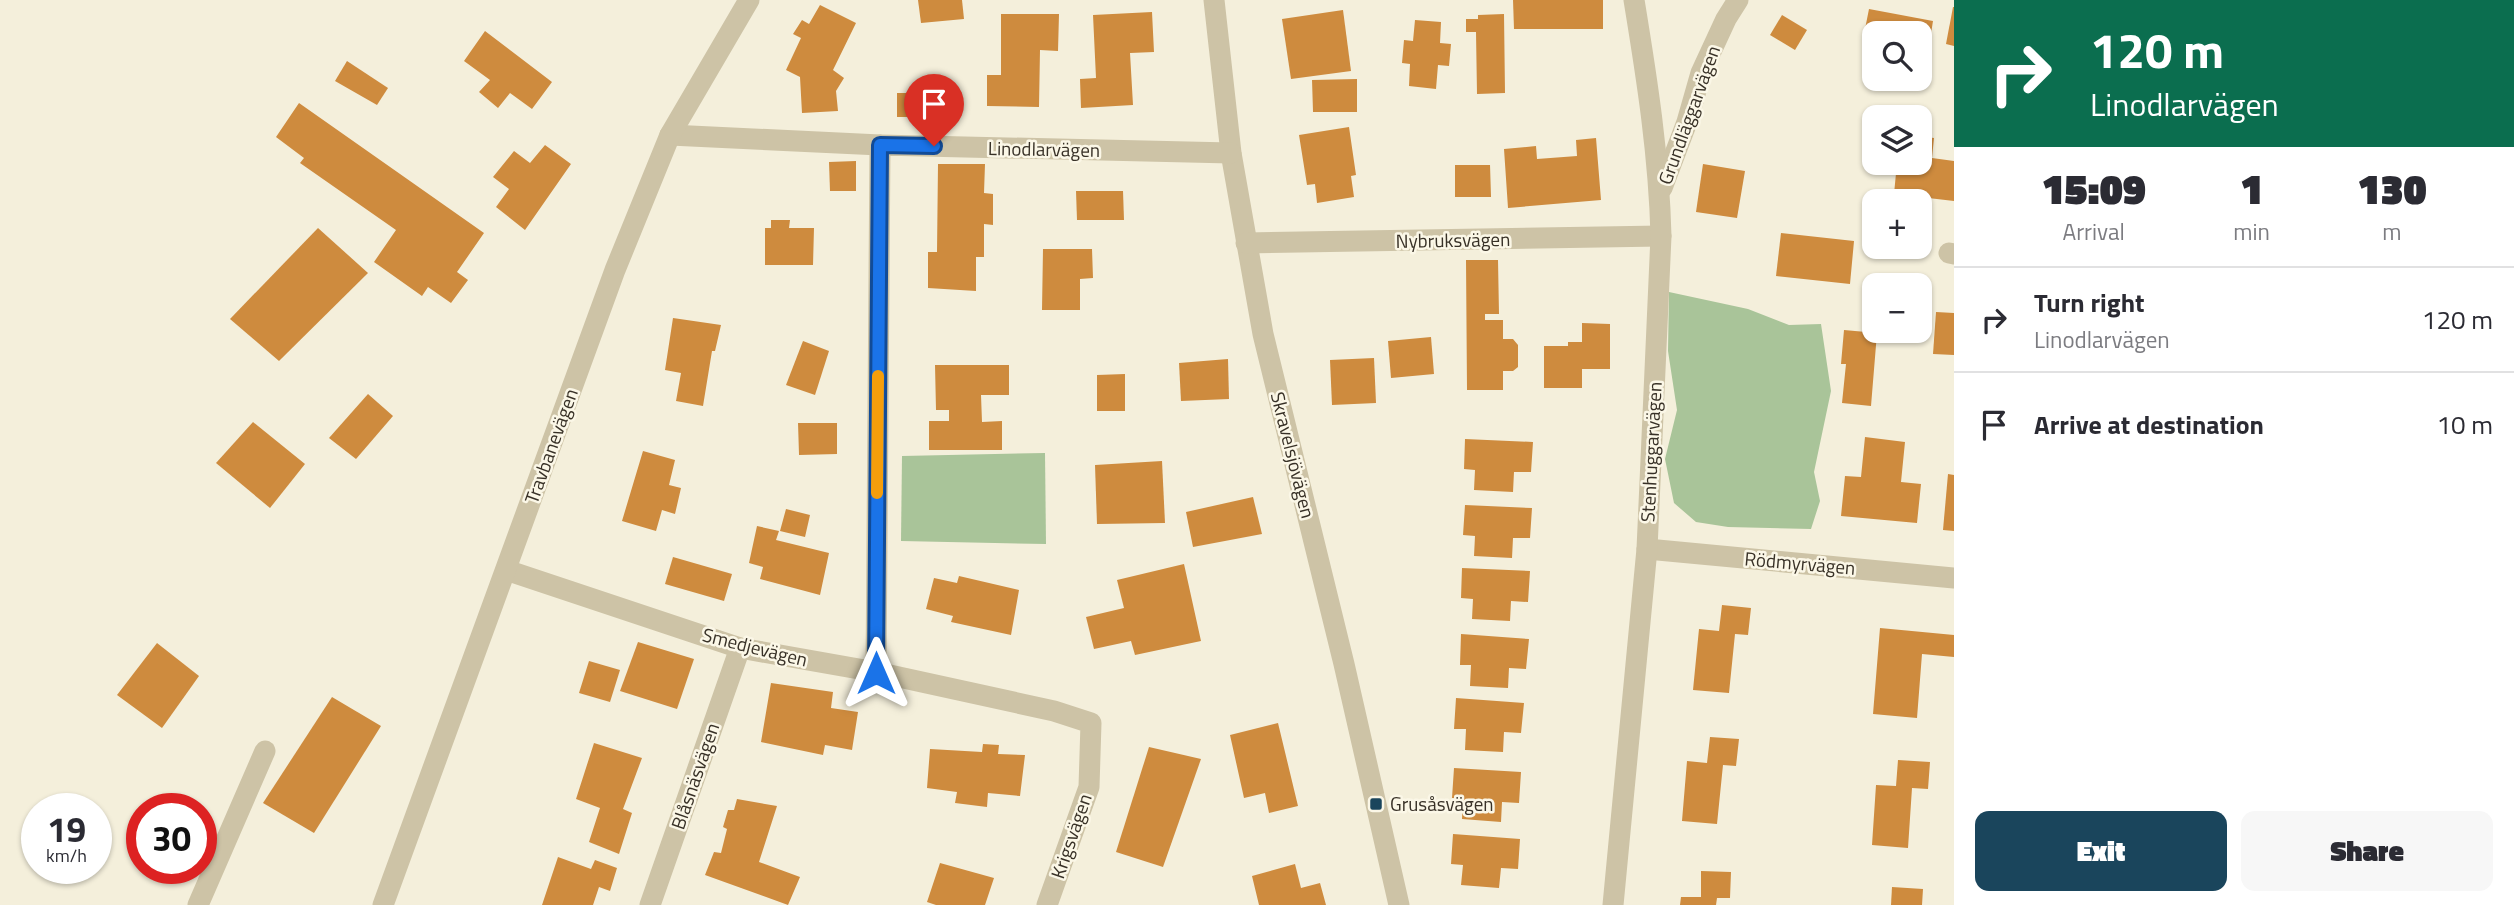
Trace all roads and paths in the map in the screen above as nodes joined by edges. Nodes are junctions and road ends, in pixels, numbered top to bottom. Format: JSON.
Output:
{"nodes":[{"id":1,"x":749,"y":0,"type":"edge"},
{"id":2,"x":1214,"y":0,"type":"edge"},
{"id":3,"x":1634,"y":0,"type":"edge"},
{"id":4,"x":1738,"y":0,"type":"edge"},
{"id":5,"x":670,"y":135,"type":"junction"},
{"id":6,"x":880,"y":145,"type":"junction"},
{"id":7,"x":1231,"y":153,"type":"junction"},
{"id":8,"x":1660,"y":194,"type":"junction"},
{"id":9,"x":1661,"y":236,"type":"junction"},
{"id":10,"x":1246,"y":243,"type":"junction"},
{"id":11,"x":1647,"y":549,"type":"junction"},
{"id":12,"x":506,"y":570,"type":"junction"},
{"id":13,"x":1954,"y":578,"type":"edge"},
{"id":14,"x":740,"y":648,"type":"junction"},
{"id":15,"x":876,"y":673,"type":"junction"},
{"id":16,"x":1091,"y":723,"type":"joint"},
{"id":17,"x":265,"y":751,"type":"dead end"},
{"id":18,"x":198,"y":905,"type":"edge"},
{"id":19,"x":383,"y":905,"type":"edge"},
{"id":20,"x":650,"y":905,"type":"edge"},
{"id":21,"x":1047,"y":905,"type":"edge"},
{"id":22,"x":1399,"y":905,"type":"edge"},
{"id":23,"x":1613,"y":905,"type":"edge"}],
"edges":[{"from":1,"to":5,"type":"street","name":"Travbanevägen"},
{"from":2,"to":7,"type":"street","name":"Skravelsjövägen"},
{"from":3,"to":8,"type":"street","name":"Stenhuggarvägen"},
{"from":4,"to":8,"type":"street","name":"Grundläggarvägen"},
{"from":5,"to":6,"type":"street","name":"Linodlarvägen"},
{"from":5,"to":12,"type":"street","name":"Travbanevägen"},
{"from":6,"to":7,"type":"street","name":"Linodlarvägen"},
{"from":6,"to":15,"type":"street"},
{"from":7,"to":10,"type":"street","name":"Skravelsjövägen"},
{"from":8,"to":9,"type":"street","name":"Stenhuggarvägen"},
{"from":9,"to":10,"type":"street","name":"Nybruksvägen"},
{"from":9,"to":11,"type":"street","name":"Stenhuggarvägen"},
{"from":10,"to":22,"type":"street","name":"Skravelsjövägen"},
{"from":11,"to":13,"type":"street","name":"Rödmyrvägen"},
{"from":11,"to":23,"type":"street","name":"Stenhuggarvägen"},
{"from":12,"to":14,"type":"street","name":"Smedjevägen"},
{"from":12,"to":19,"type":"street","name":"Travbanevägen"},
{"from":14,"to":15,"type":"street","name":"Smedjevägen"},
{"from":14,"to":20,"type":"street","name":"Blåsnäsvägen"},
{"from":15,"to":16,"type":"street","name":"Smedjevägen"},
{"from":16,"to":21,"type":"street","name":"Krigsvägen"},
{"from":17,"to":18,"type":"street"}]}
